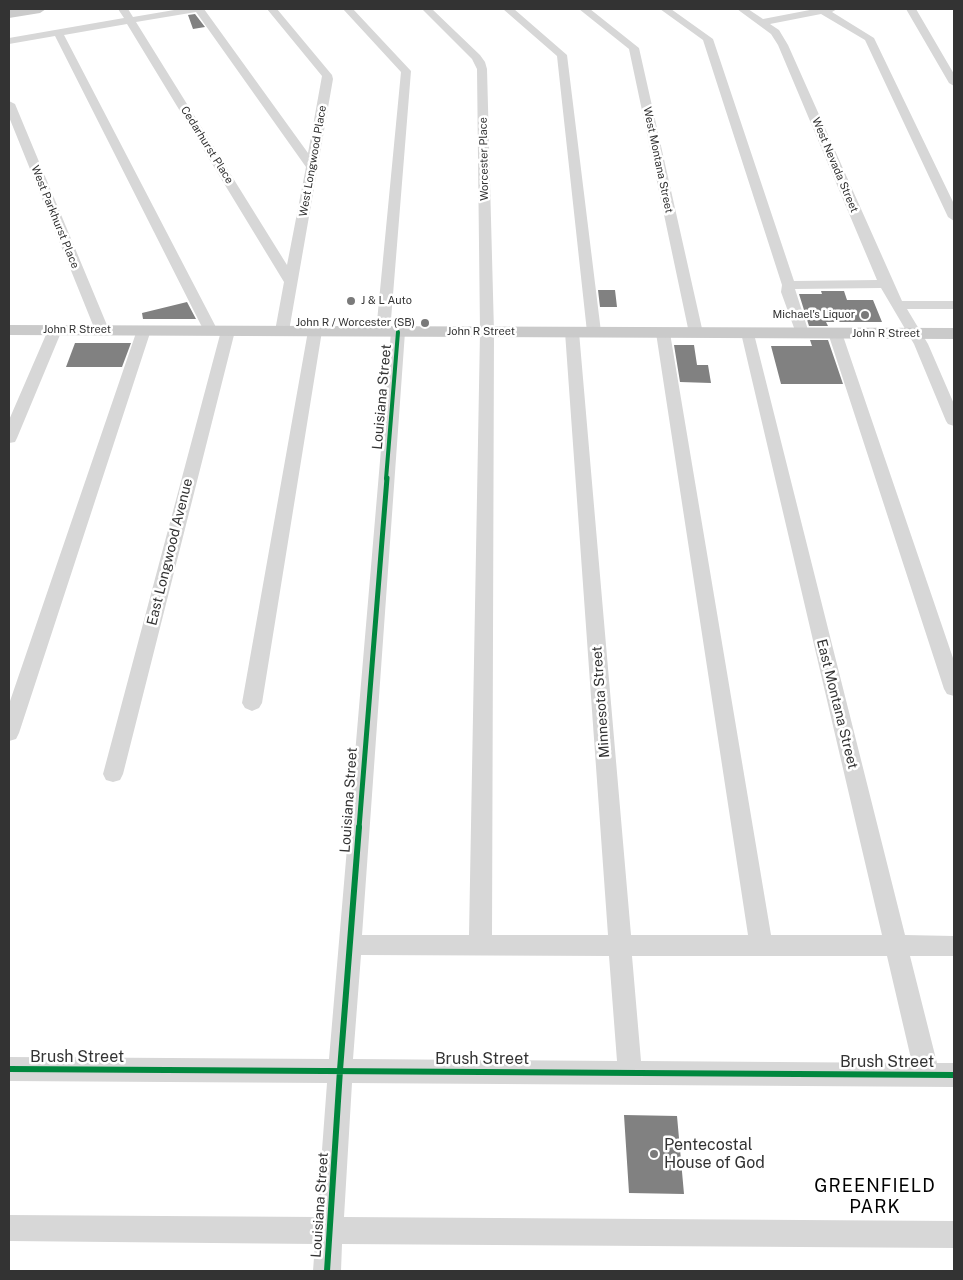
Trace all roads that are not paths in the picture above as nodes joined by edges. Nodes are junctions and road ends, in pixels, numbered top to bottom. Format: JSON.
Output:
{"nodes":[{"id":1,"x":16,"y":9,"type":"edge"},
{"id":2,"x":40,"y":9,"type":"edge"},
{"id":3,"x":123,"y":9,"type":"edge"},
{"id":4,"x":198,"y":9,"type":"edge"},
{"id":5,"x":272,"y":9,"type":"edge"},
{"id":6,"x":348,"y":9,"type":"edge"},
{"id":7,"x":427,"y":9,"type":"edge"},
{"id":8,"x":508,"y":9,"type":"edge"},
{"id":9,"x":584,"y":9,"type":"edge"},
{"id":10,"x":665,"y":9,"type":"edge"},
{"id":11,"x":742,"y":9,"type":"edge"},
{"id":12,"x":825,"y":9,"type":"edge"},
{"id":13,"x":911,"y":9,"type":"edge"},
{"id":14,"x":9,"y":10,"type":"edge"},
{"id":15,"x":156,"y":12,"type":"edge"},
{"id":16,"x":9,"y":14,"type":"edge"},
{"id":17,"x":130,"y":20,"type":"junction"},
{"id":18,"x":762,"y":22,"type":"junction"},
{"id":19,"x":58,"y":32,"type":"junction"},
{"id":20,"x":9,"y":41,"type":"edge"},
{"id":21,"x":954,"y":83,"type":"edge"},
{"id":22,"x":9,"y":104,"type":"edge"},
{"id":23,"x":312,"y":166,"type":"junction"},
{"id":24,"x":954,"y":217,"type":"edge"},
{"id":25,"x":291,"y":282,"type":"junction"},
{"id":26,"x":886,"y":284,"type":"junction"},
{"id":27,"x":789,"y":285,"type":"junction"},
{"id":28,"x":896,"y":305,"type":"junction"},
{"id":29,"x":954,"y":305,"type":"edge"},
{"id":30,"x":9,"y":330,"type":"edge"},
{"id":31,"x":55,"y":330,"type":"junction"},
{"id":32,"x":102,"y":330,"type":"junction"},
{"id":33,"x":144,"y":330,"type":"junction"},
{"id":34,"x":219,"y":331,"type":"junction"},
{"id":35,"x":282,"y":331,"type":"junction"},
{"id":36,"x":316,"y":331,"type":"junction"},
{"id":37,"x":391,"y":332,"type":"junction"},
{"id":38,"x":487,"y":332,"type":"junction"},
{"id":39,"x":572,"y":332,"type":"junction"},
{"id":40,"x":594,"y":332,"type":"junction"},
{"id":41,"x":662,"y":332,"type":"junction"},
{"id":42,"x":696,"y":333,"type":"junction"},
{"id":43,"x":748,"y":333,"type":"junction"},
{"id":44,"x":802,"y":333,"type":"junction"},
{"id":45,"x":835,"y":333,"type":"junction"},
{"id":46,"x":916,"y":334,"type":"junction"},
{"id":47,"x":954,"y":334,"type":"edge"},
{"id":48,"x":947,"y":388,"type":"edge"},
{"id":49,"x":954,"y":422,"type":"edge"},
{"id":50,"x":9,"y":438,"type":"edge"},
{"id":51,"x":954,"y":689,"type":"edge"},
{"id":52,"x":252,"y":703,"type":"dead end"},
{"id":53,"x":9,"y":733,"type":"edge"},
{"id":54,"x":113,"y":774,"type":"dead end"},
{"id":55,"x":350,"y":945,"type":"junction"},
{"id":56,"x":480,"y":945,"type":"junction"},
{"id":57,"x":620,"y":946,"type":"junction"},
{"id":58,"x":761,"y":946,"type":"junction"},
{"id":59,"x":896,"y":946,"type":"junction"},
{"id":60,"x":954,"y":946,"type":"edge"},
{"id":61,"x":9,"y":1069,"type":"edge"},
{"id":62,"x":340,"y":1070,"type":"junction"},
{"id":63,"x":630,"y":1073,"type":"junction"},
{"id":64,"x":928,"y":1074,"type":"junction"},
{"id":65,"x":954,"y":1075,"type":"edge"},
{"id":66,"x":9,"y":1228,"type":"edge"},
{"id":67,"x":330,"y":1232,"type":"junction"},
{"id":68,"x":954,"y":1235,"type":"edge"},
{"id":69,"x":328,"y":1271,"type":"edge"}],
"edges":[{"from":1,"to":14,"type":"main road"},
{"from":2,"to":16,"type":"main road"},
{"from":3,"to":17,"type":"street","name":"Cedarhurst Place"},
{"from":4,"to":15,"type":"street"},
{"from":4,"to":23,"type":"street"},
{"from":5,"to":23,"type":"street","name":"West Longwood Place"},
{"from":6,"to":37,"type":"street","name":"Louisiana Street"},
{"from":7,"to":38,"type":"street","name":"Worcester Place"},
{"from":8,"to":40,"type":"street"},
{"from":9,"to":42,"type":"street","name":"West Montana Street"},
{"from":10,"to":27,"type":"street"},
{"from":11,"to":18,"type":"street","name":"West Nevada Street"},
{"from":12,"to":18,"type":"street"},
{"from":12,"to":24,"type":"street"},
{"from":13,"to":21,"type":"street"},
{"from":15,"to":17,"type":"street"},
{"from":17,"to":19,"type":"street"},
{"from":17,"to":25,"type":"street","name":"Cedarhurst Place"},
{"from":18,"to":26,"type":"street","name":"West Nevada Street"},
{"from":19,"to":20,"type":"street"},
{"from":19,"to":34,"type":"street"},
{"from":22,"to":32,"type":"street","name":"West Parkhurst Place"},
{"from":23,"to":25,"type":"street","name":"West Longwood Place"},
{"from":25,"to":35,"type":"street","name":"West Longwood Place"},
{"from":26,"to":27,"type":"street"},
{"from":26,"to":28,"type":"street","name":"West Nevada Street"},
{"from":27,"to":44,"type":"street"},
{"from":28,"to":29,"type":"street"},
{"from":28,"to":46,"type":"street","name":"West Nevada Street"},
{"from":30,"to":31,"type":"main road","name":"John R Street"},
{"from":31,"to":32,"type":"main road","name":"John R Street"},
{"from":31,"to":50,"type":"street"},
{"from":32,"to":33,"type":"main road","name":"John R Street"},
{"from":33,"to":34,"type":"main road","name":"John R Street"},
{"from":33,"to":53,"type":"street"},
{"from":34,"to":35,"type":"main road","name":"John R Street"},
{"from":34,"to":54,"type":"street","name":"East Longwood Avenue"},
{"from":35,"to":36,"type":"main road","name":"John R Street"},
{"from":36,"to":37,"type":"main road","name":"John R Street"},
{"from":36,"to":52,"type":"street"},
{"from":37,"to":38,"type":"main road","name":"John R Street"},
{"from":37,"to":55,"type":"street","name":"Louisiana Street"},
{"from":38,"to":39,"type":"main road","name":"John R Street"},
{"from":38,"to":56,"type":"street","name":"Worcester Place"},
{"from":39,"to":40,"type":"main road","name":"John R Street"},
{"from":39,"to":57,"type":"street","name":"Minnesota Street"},
{"from":40,"to":41,"type":"main road","name":"John R Street"},
{"from":41,"to":42,"type":"main road","name":"John R Street"},
{"from":41,"to":58,"type":"street"},
{"from":42,"to":43,"type":"main road","name":"John R Street"},
{"from":43,"to":44,"type":"main road","name":"John R Street"},
{"from":43,"to":59,"type":"street","name":"East Montana Street"},
{"from":44,"to":45,"type":"main road","name":"John R Street"},
{"from":45,"to":46,"type":"main road","name":"John R Street"},
{"from":45,"to":51,"type":"street"},
{"from":46,"to":47,"type":"main road","name":"John R Street"},
{"from":46,"to":48,"type":"street","name":"West Nevada Street"},
{"from":48,"to":49,"type":"street","name":"West Nevada Street"},
{"from":55,"to":56,"type":"street"},
{"from":55,"to":62,"type":"street","name":"Louisiana Street"},
{"from":56,"to":57,"type":"street"},
{"from":57,"to":58,"type":"street"},
{"from":57,"to":63,"type":"street","name":"Minnesota Street"},
{"from":58,"to":59,"type":"street"},
{"from":59,"to":60,"type":"street"},
{"from":59,"to":64,"type":"street","name":"East Montana Street"},
{"from":61,"to":62,"type":"street","name":"Brush Street"},
{"from":62,"to":63,"type":"street","name":"Brush Street"},
{"from":62,"to":67,"type":"street","name":"Louisiana Street"},
{"from":63,"to":64,"type":"street","name":"Brush Street"},
{"from":64,"to":65,"type":"street","name":"Brush Street"},
{"from":66,"to":67,"type":"street"},
{"from":67,"to":68,"type":"street"},
{"from":67,"to":69,"type":"street","name":"Louisiana Street"}]}
